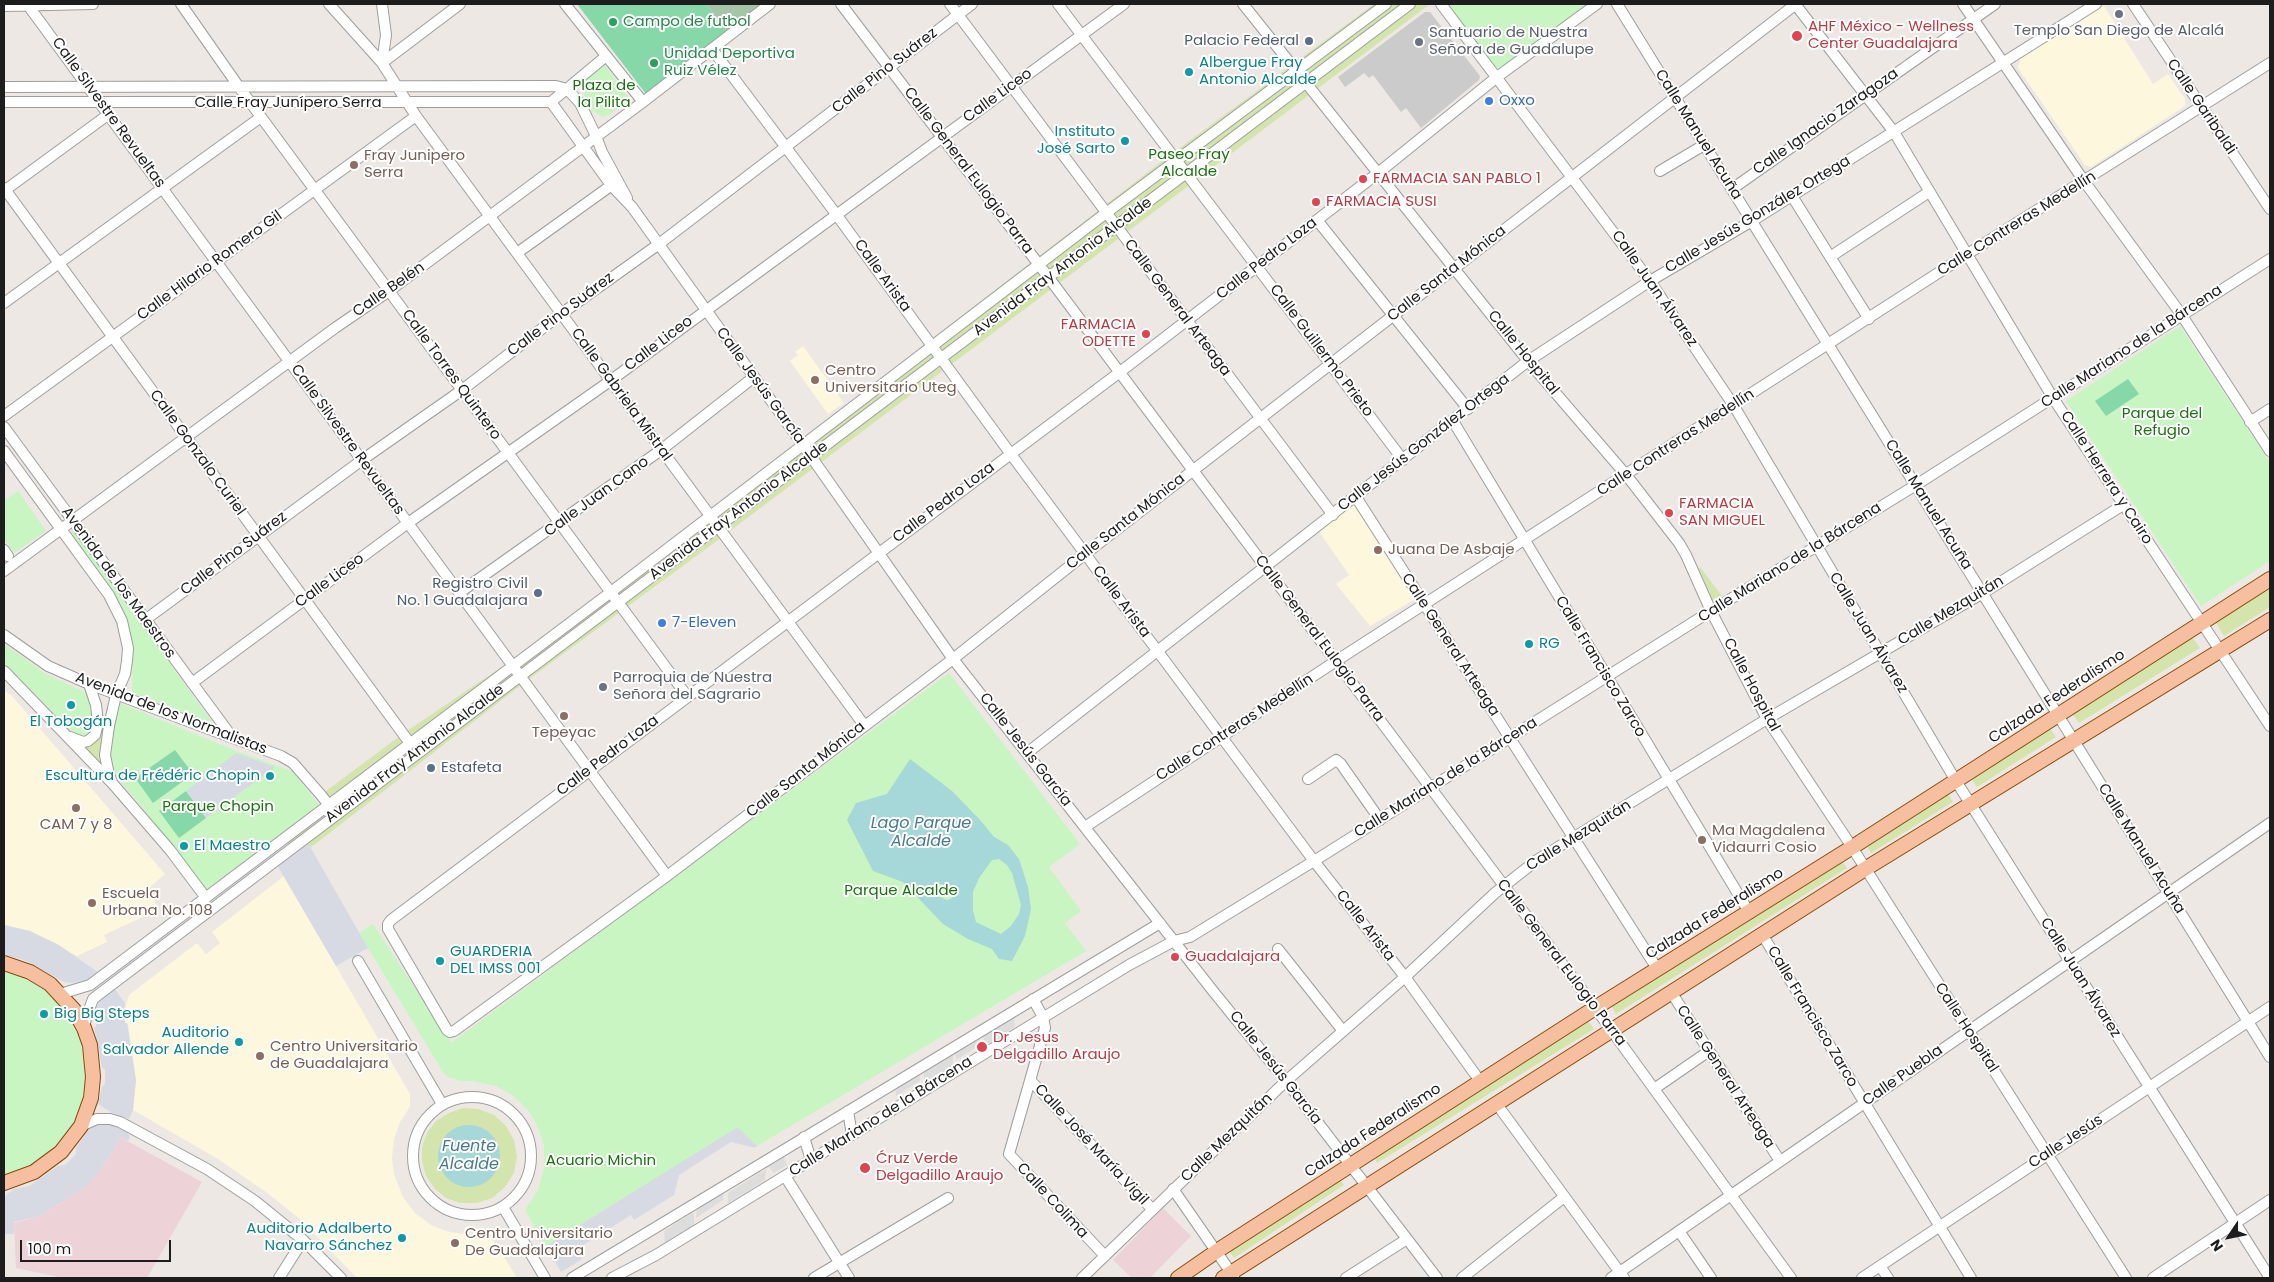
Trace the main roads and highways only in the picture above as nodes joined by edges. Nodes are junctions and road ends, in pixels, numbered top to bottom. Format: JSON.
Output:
{"nodes":[{"id":1,"x":2270,"y":579,"type":"edge"},
{"id":2,"x":2270,"y":620,"type":"edge"},
{"id":3,"x":4,"y":963,"type":"edge"},
{"id":4,"x":7,"y":1185,"type":"edge"},
{"id":5,"x":1230,"y":1276,"type":"edge"},
{"id":6,"x":1178,"y":1278,"type":"edge"}],
"edges":[{"from":1,"to":6,"type":"main road","name":"Calzada Federalismo"},
{"from":2,"to":5,"type":"main road"},
{"from":3,"to":4,"type":"main road"}]}
